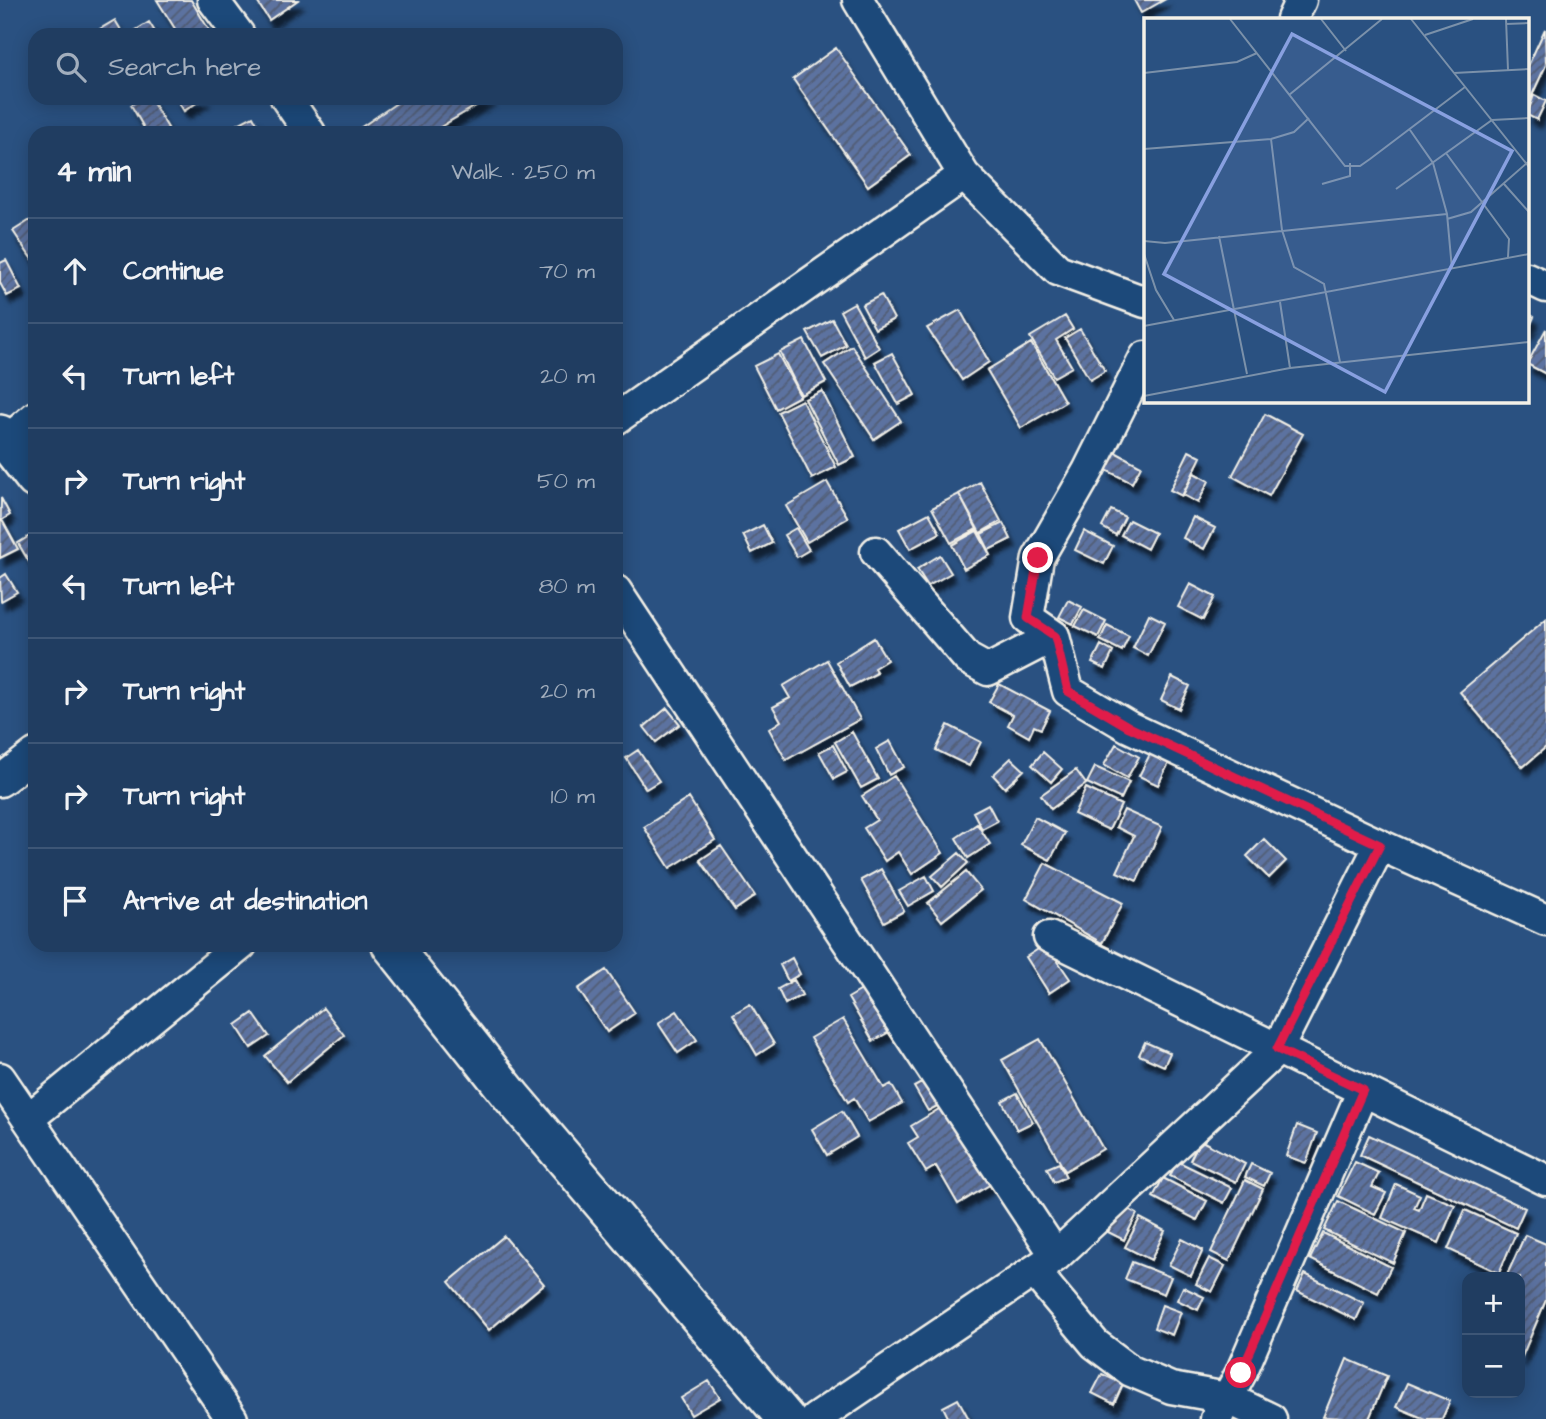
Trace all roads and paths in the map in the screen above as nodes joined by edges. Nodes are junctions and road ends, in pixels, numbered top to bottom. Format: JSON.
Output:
{"nodes":[{"id":1,"x":213,"y":0,"type":"edge"},
{"id":2,"x":858,"y":0,"type":"edge"},
{"id":3,"x":1301,"y":0,"type":"edge"},
{"id":4,"x":1293,"y":18,"type":"edge"},
{"id":5,"x":234,"y":28,"type":"edge"},
{"id":6,"x":291,"y":105,"type":"edge"},
{"id":7,"x":305,"y":126,"type":"edge"},
{"id":8,"x":964,"y":175,"type":"junction"},
{"id":9,"x":1528,"y":278,"type":"edge"},
{"id":10,"x":1546,"y":287,"type":"edge"},
{"id":11,"x":1144,"y":302,"type":"edge"},
{"id":12,"x":1144,"y":359,"type":"edge"},
{"id":13,"x":623,"y":414,"type":"edge"},
{"id":14,"x":28,"y":422,"type":"edge"},
{"id":15,"x":2,"y":441,"type":"edge"},
{"id":16,"x":28,"y":471,"type":"edge"},
{"id":17,"x":876,"y":552,"type":"dead end"},
{"id":18,"x":623,"y":602,"type":"edge"},
{"id":19,"x":1055,"y":636,"type":"junction"},
{"id":20,"x":28,"y":759,"type":"edge"},
{"id":21,"x":0,"y":781,"type":"edge"},
{"id":22,"x":1380,"y":845,"type":"junction"},
{"id":23,"x":1546,"y":920,"type":"edge"},
{"id":24,"x":1049,"y":937,"type":"dead end"},
{"id":25,"x":232,"y":952,"type":"edge"},
{"id":26,"x":397,"y":952,"type":"edge"},
{"id":27,"x":1277,"y":1049,"type":"junction"},
{"id":28,"x":0,"y":1078,"type":"edge"},
{"id":29,"x":1363,"y":1090,"type":"junction"},
{"id":30,"x":28,"y":1119,"type":"junction"},
{"id":31,"x":1546,"y":1180,"type":"edge"},
{"id":32,"x":1045,"y":1264,"type":"junction"},
{"id":33,"x":1222,"y":1409,"type":"edge"},
{"id":34,"x":232,"y":1419,"type":"edge"},
{"id":35,"x":786,"y":1419,"type":"edge"},
{"id":36,"x":815,"y":1419,"type":"edge"},
{"id":37,"x":1271,"y":1419,"type":"edge"}],
"edges":[{"from":1,"to":5,"type":"street"},
{"from":2,"to":8,"type":"street"},
{"from":3,"to":4,"type":"street"},
{"from":6,"to":7,"type":"street"},
{"from":8,"to":11,"type":"street"},
{"from":8,"to":13,"type":"street"},
{"from":9,"to":10,"type":"street"},
{"from":12,"to":19,"type":"street"},
{"from":14,"to":15,"type":"street"},
{"from":15,"to":16,"type":"street"},
{"from":17,"to":19,"type":"street"},
{"from":18,"to":32,"type":"street"},
{"from":19,"to":22,"type":"street"},
{"from":20,"to":21,"type":"street"},
{"from":22,"to":23,"type":"street"},
{"from":22,"to":27,"type":"street"},
{"from":24,"to":27,"type":"street"},
{"from":25,"to":30,"type":"street"},
{"from":26,"to":35,"type":"street"},
{"from":27,"to":29,"type":"street"},
{"from":27,"to":32,"type":"street"},
{"from":28,"to":30,"type":"street"},
{"from":29,"to":31,"type":"street"},
{"from":29,"to":33,"type":"street"},
{"from":30,"to":34,"type":"street"},
{"from":32,"to":33,"type":"street"},
{"from":32,"to":36,"type":"street"},
{"from":33,"to":37,"type":"street"}]}
